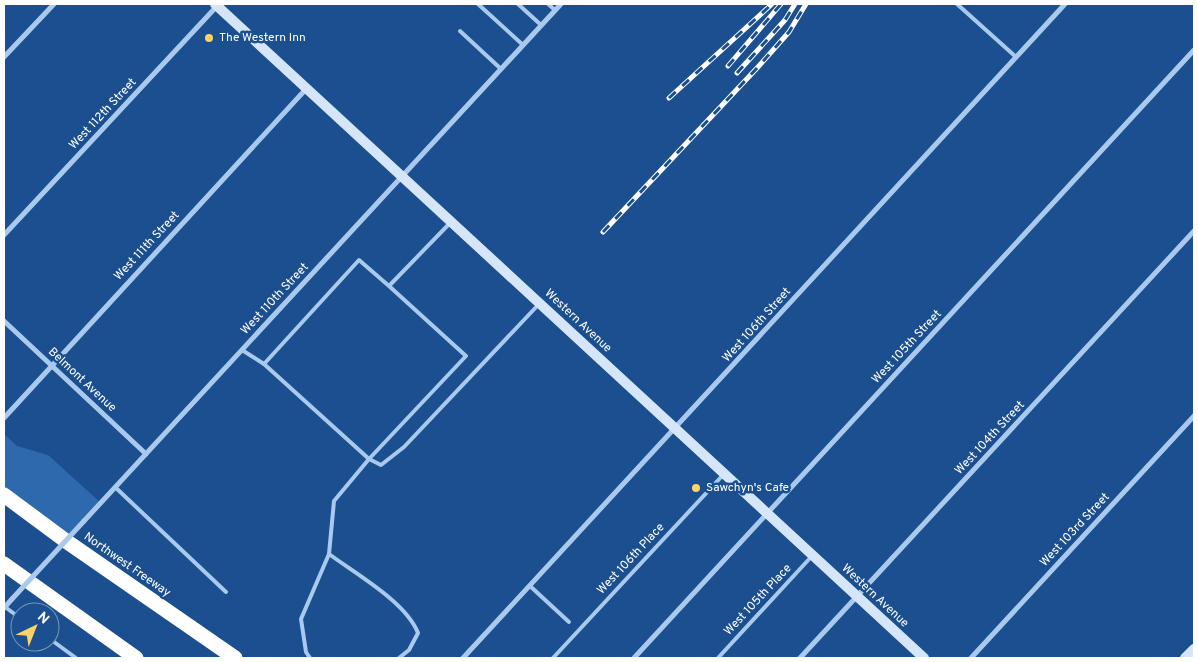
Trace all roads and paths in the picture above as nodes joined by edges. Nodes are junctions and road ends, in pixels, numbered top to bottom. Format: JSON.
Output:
{"nodes":[{"id":1,"x":54,"y":4,"type":"edge"},
{"id":2,"x":478,"y":4,"type":"edge"},
{"id":3,"x":518,"y":4,"type":"edge"},
{"id":4,"x":548,"y":4,"type":"edge"},
{"id":5,"x":561,"y":4,"type":"edge"},
{"id":6,"x":957,"y":4,"type":"edge"},
{"id":7,"x":1065,"y":4,"type":"edge"},
{"id":8,"x":216,"y":5,"type":"edge"},
{"id":9,"x":555,"y":10,"type":"junction"},
{"id":10,"x":541,"y":26,"type":"junction"},
{"id":11,"x":460,"y":31,"type":"dead end"},
{"id":12,"x":523,"y":45,"type":"junction"},
{"id":13,"x":1194,"y":50,"type":"edge"},
{"id":14,"x":4,"y":57,"type":"edge"},
{"id":15,"x":1016,"y":57,"type":"junction"},
{"id":16,"x":501,"y":69,"type":"junction"},
{"id":17,"x":306,"y":89,"type":"junction"},
{"id":18,"x":402,"y":176,"type":"junction"},
{"id":19,"x":451,"y":221,"type":"junction"},
{"id":20,"x":1194,"y":231,"type":"edge"},
{"id":21,"x":4,"y":236,"type":"edge"},
{"id":22,"x":389,"y":286,"type":"junction"},
{"id":23,"x":540,"y":303,"type":"junction"},
{"id":24,"x":4,"y":321,"type":"edge"},
{"id":25,"x":242,"y":350,"type":"junction"},
{"id":26,"x":264,"y":364,"type":"junction"},
{"id":27,"x":51,"y":365,"type":"junction"},
{"id":28,"x":1194,"y":416,"type":"edge"},
{"id":29,"x":4,"y":418,"type":"edge"},
{"id":30,"x":676,"y":429,"type":"junction"},
{"id":31,"x":146,"y":454,"type":"junction"},
{"id":32,"x":369,"y":459,"type":"junction"},
{"id":33,"x":724,"y":473,"type":"junction"},
{"id":34,"x":116,"y":487,"type":"junction"},
{"id":35,"x":4,"y":490,"type":"edge"},
{"id":36,"x":4,"y":495,"type":"edge"},
{"id":37,"x":768,"y":513,"type":"junction"},
{"id":38,"x":31,"y":514,"type":"junction"},
{"id":39,"x":329,"y":554,"type":"junction"},
{"id":40,"x":813,"y":555,"type":"junction"},
{"id":41,"x":4,"y":564,"type":"edge"},
{"id":42,"x":530,"y":586,"type":"junction"},
{"id":43,"x":226,"y":592,"type":"dead end"},
{"id":44,"x":858,"y":597,"type":"junction"},
{"id":45,"x":4,"y":607,"type":"edge"},
{"id":46,"x":570,"y":622,"type":"dead end"},
{"id":47,"x":60,"y":646,"type":"edge"},
{"id":48,"x":1194,"y":649,"type":"edge"},
{"id":49,"x":76,"y":658,"type":"edge"},
{"id":50,"x":136,"y":658,"type":"edge"},
{"id":51,"x":235,"y":658,"type":"edge"},
{"id":52,"x":310,"y":658,"type":"edge"},
{"id":53,"x":400,"y":658,"type":"edge"},
{"id":54,"x":463,"y":658,"type":"edge"},
{"id":55,"x":553,"y":658,"type":"edge"},
{"id":56,"x":634,"y":658,"type":"edge"},
{"id":57,"x":718,"y":658,"type":"edge"},
{"id":58,"x":800,"y":658,"type":"edge"},
{"id":59,"x":924,"y":658,"type":"edge"},
{"id":60,"x":971,"y":658,"type":"edge"},
{"id":61,"x":1186,"y":658,"type":"edge"}],
"edges":[{"from":1,"to":14,"type":"street"},
{"from":2,"to":12,"type":"lane"},
{"from":3,"to":10,"type":"lane"},
{"from":4,"to":9,"type":"lane"},
{"from":5,"to":9,"type":"street","name":"West 110th Street"},
{"from":6,"to":15,"type":"lane"},
{"from":7,"to":15,"type":"street","name":"West 106th Street"},
{"from":8,"to":17,"type":"street","name":"Western Avenue"},
{"from":8,"to":21,"type":"street","name":"West 112th Street"},
{"from":9,"to":10,"type":"street","name":"West 110th Street"},
{"from":10,"to":12,"type":"street","name":"West 110th Street"},
{"from":11,"to":16,"type":"lane"},
{"from":12,"to":16,"type":"street","name":"West 110th Street"},
{"from":13,"to":37,"type":"street","name":"West 105th Street"},
{"from":15,"to":30,"type":"street","name":"West 106th Street"},
{"from":16,"to":18,"type":"street","name":"West 110th Street"},
{"from":17,"to":18,"type":"street","name":"Western Avenue"},
{"from":17,"to":27,"type":"street","name":"West 111th Street"},
{"from":18,"to":19,"type":"street","name":"Western Avenue"},
{"from":18,"to":25,"type":"street","name":"West 110th Street"},
{"from":19,"to":22,"type":"lane"},
{"from":19,"to":23,"type":"street","name":"Western Avenue"},
{"from":20,"to":44,"type":"street","name":"West 104th Street"},
{"from":22,"to":26,"type":"lane"},
{"from":22,"to":32,"type":"lane"},
{"from":23,"to":30,"type":"street","name":"Western Avenue"},
{"from":23,"to":32,"type":"lane"},
{"from":24,"to":27,"type":"street","name":"Belmont Avenue"},
{"from":25,"to":26,"type":"lane"},
{"from":25,"to":31,"type":"street","name":"West 110th Street"},
{"from":26,"to":32,"type":"lane"},
{"from":27,"to":29,"type":"street","name":"West 111th Street"},
{"from":27,"to":31,"type":"street","name":"Belmont Avenue"},
{"from":28,"to":60,"type":"street","name":"West 103rd Street"},
{"from":30,"to":33,"type":"street","name":"Western Avenue"},
{"from":30,"to":42,"type":"street","name":"West 106th Street"},
{"from":31,"to":34,"type":"street","name":"West 110th Street"},
{"from":32,"to":39,"type":"lane"},
{"from":33,"to":37,"type":"street","name":"Western Avenue"},
{"from":33,"to":55,"type":"lane","name":"West 106th Place"},
{"from":34,"to":43,"type":"lane"},
{"from":34,"to":45,"type":"street","name":"West 110th Street","bridge":true},
{"from":35,"to":38,"type":"highway"},
{"from":36,"to":38,"type":"highway","name":"Northwest Freeway"},
{"from":37,"to":40,"type":"street","name":"Western Avenue"},
{"from":37,"to":56,"type":"street","name":"West 105th Street"},
{"from":38,"to":51,"type":"highway","name":"Northwest Freeway"},
{"from":39,"to":52,"type":"lane"},
{"from":39,"to":53,"type":"lane"},
{"from":40,"to":44,"type":"street","name":"Western Avenue"},
{"from":40,"to":57,"type":"lane","name":"West 105th Place"},
{"from":41,"to":50,"type":"highway"},
{"from":42,"to":46,"type":"lane"},
{"from":42,"to":54,"type":"street","name":"West 106th Street"},
{"from":44,"to":58,"type":"street","name":"West 104th Street"},
{"from":44,"to":59,"type":"street","name":"Western Avenue"},
{"from":47,"to":49,"type":"lane"},
{"from":48,"to":61,"type":"street"}]}
